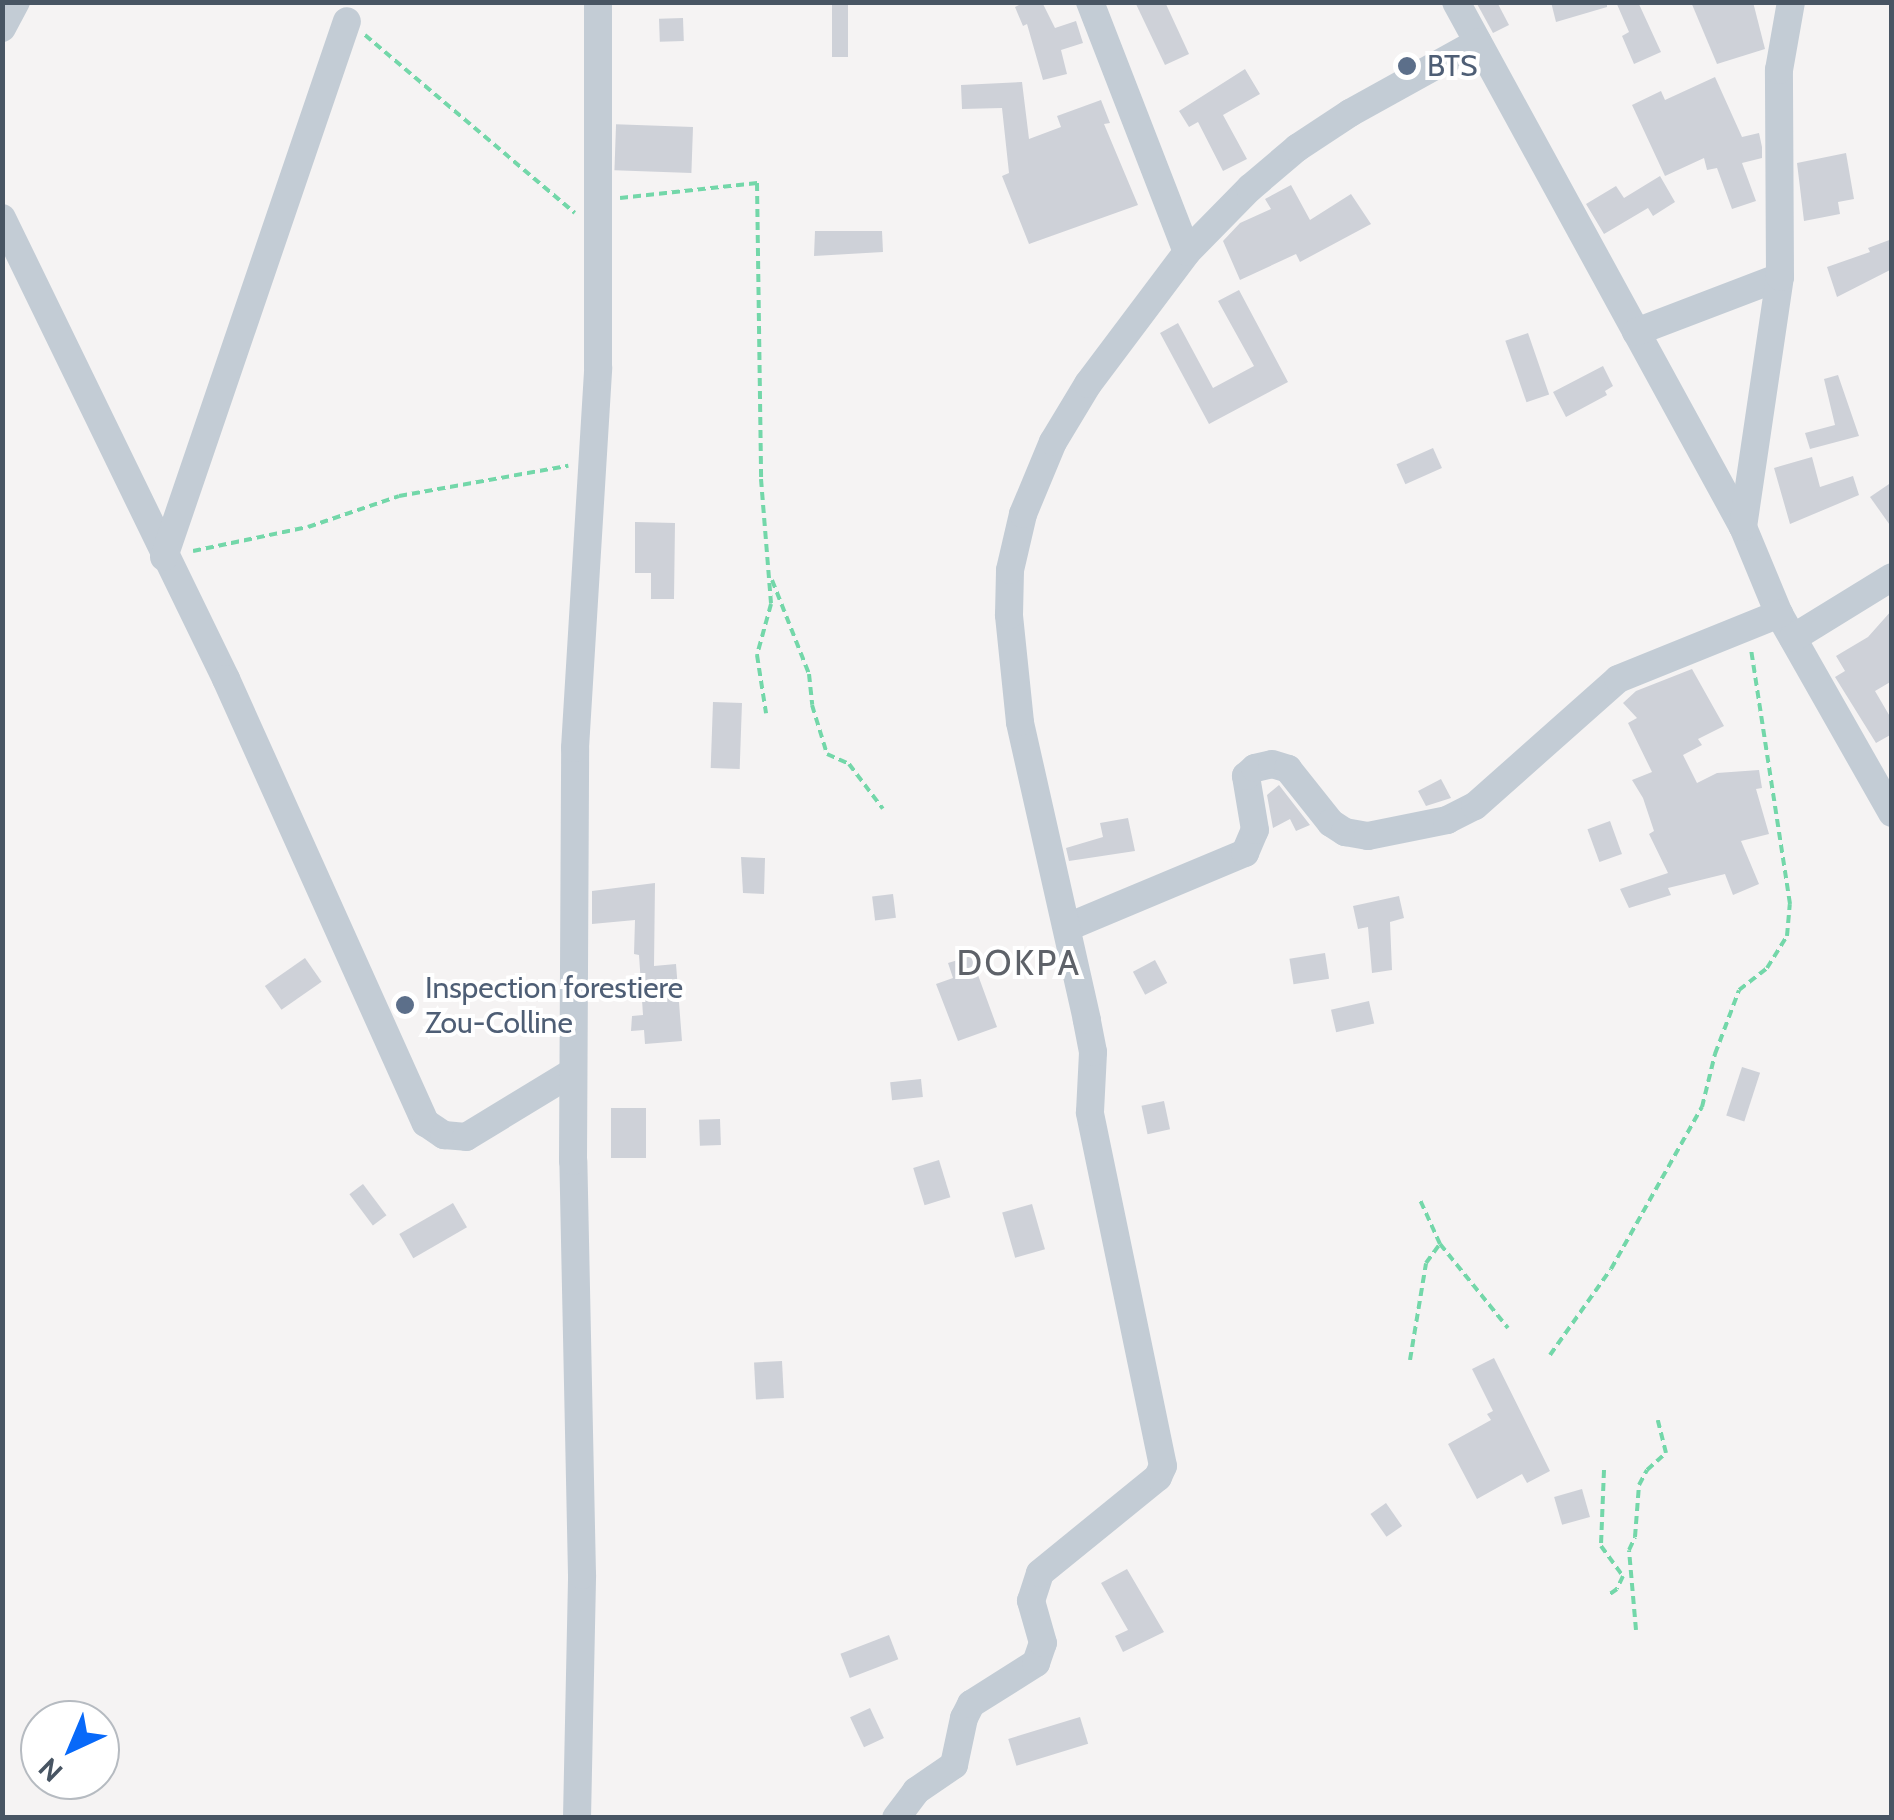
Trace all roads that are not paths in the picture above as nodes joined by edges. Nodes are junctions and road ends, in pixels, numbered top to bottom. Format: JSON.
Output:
{"nodes":[{"id":1,"x":16,"y":2,"type":"edge"},
{"id":2,"x":598,"y":2,"type":"edge"},
{"id":3,"x":1090,"y":2,"type":"edge"},
{"id":4,"x":1456,"y":2,"type":"edge"},
{"id":5,"x":1791,"y":2,"type":"edge"},
{"id":6,"x":347,"y":21,"type":"road end"},
{"id":7,"x":2,"y":28,"type":"edge"},
{"id":8,"x":1478,"y":42,"type":"junction"},
{"id":9,"x":2,"y":218,"type":"edge"},
{"id":10,"x":1187,"y":252,"type":"junction"},
{"id":11,"x":1780,"y":277,"type":"junction"},
{"id":12,"x":1636,"y":332,"type":"junction"},
{"id":13,"x":1743,"y":528,"type":"junction"},
{"id":14,"x":164,"y":556,"type":"junction"},
{"id":15,"x":1892,"y":577,"type":"edge"},
{"id":16,"x":1786,"y":626,"type":"junction"},
{"id":17,"x":1892,"y":813,"type":"edge"},
{"id":18,"x":1068,"y":927,"type":"junction"},
{"id":19,"x":573,"y":1072,"type":"junction"},
{"id":20,"x":577,"y":1818,"type":"edge"},
{"id":21,"x":896,"y":1818,"type":"edge"}],
"edges":[{"from":1,"to":7,"type":"street"},
{"from":2,"to":19,"type":"street"},
{"from":3,"to":10,"type":"street"},
{"from":4,"to":8,"type":"street"},
{"from":5,"to":11,"type":"street"},
{"from":6,"to":14,"type":"street"},
{"from":8,"to":10,"type":"street"},
{"from":8,"to":12,"type":"street"},
{"from":9,"to":14,"type":"street"},
{"from":10,"to":18,"type":"street"},
{"from":11,"to":12,"type":"street"},
{"from":11,"to":13,"type":"street"},
{"from":12,"to":13,"type":"street"},
{"from":13,"to":16,"type":"street"},
{"from":14,"to":19,"type":"street"},
{"from":15,"to":16,"type":"street"},
{"from":16,"to":17,"type":"street"},
{"from":16,"to":18,"type":"street"},
{"from":18,"to":21,"type":"street"},
{"from":19,"to":20,"type":"street"}]}
